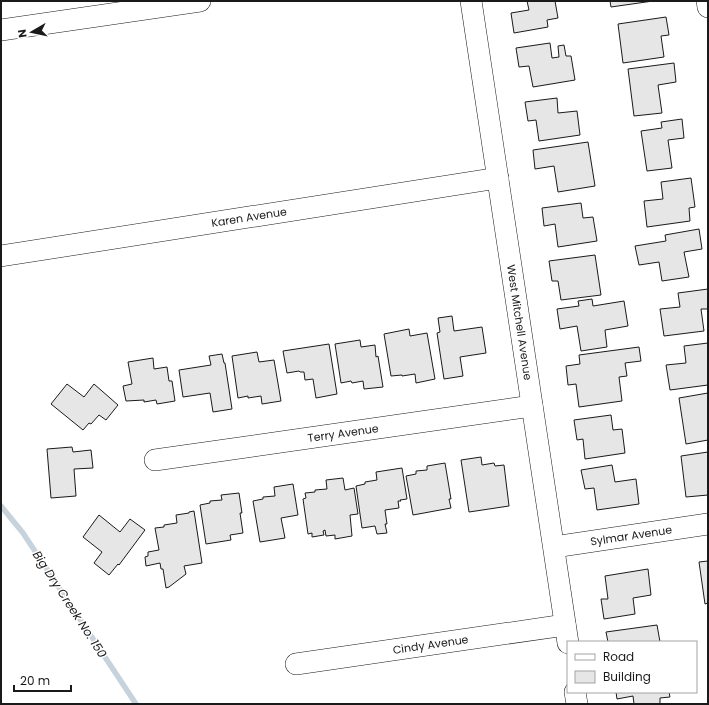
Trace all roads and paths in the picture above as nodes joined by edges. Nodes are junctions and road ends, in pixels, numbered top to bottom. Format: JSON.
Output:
{"nodes":[{"id":1,"x":200,"y":1,"type":"edge"},
{"id":2,"x":471,"y":1,"type":"edge"},
{"id":3,"x":707,"y":1,"type":"edge"},
{"id":4,"x":708,"y":7,"type":"edge"},
{"id":5,"x":1,"y":30,"type":"edge"},
{"id":6,"x":498,"y":178,"type":"junction"},
{"id":7,"x":1,"y":256,"type":"edge"},
{"id":8,"x":532,"y":406,"type":"junction"},
{"id":9,"x":155,"y":460,"type":"dead end"},
{"id":10,"x":708,"y":524,"type":"edge"},
{"id":11,"x":554,"y":547,"type":"junction"},
{"id":12,"x":567,"y":634,"type":"edge"},
{"id":13,"x":296,"y":664,"type":"dead end"},
{"id":14,"x":575,"y":693,"type":"edge"},
{"id":15,"x":577,"y":704,"type":"edge"}],
"edges":[{"from":1,"to":5,"type":"street"},
{"from":2,"to":6,"type":"street","name":"West Mitchell Avenue"},
{"from":3,"to":4,"type":"street"},
{"from":6,"to":7,"type":"street","name":"Karen Avenue"},
{"from":6,"to":8,"type":"street","name":"West Mitchell Avenue"},
{"from":8,"to":9,"type":"street","name":"Terry Avenue"},
{"from":8,"to":11,"type":"street","name":"West Mitchell Avenue"},
{"from":10,"to":11,"type":"street","name":"Sylmar Avenue"},
{"from":11,"to":12,"type":"street","name":"West Mitchell Avenue"},
{"from":12,"to":13,"type":"street","name":"Cindy Avenue"},
{"from":14,"to":15,"type":"street"}]}
